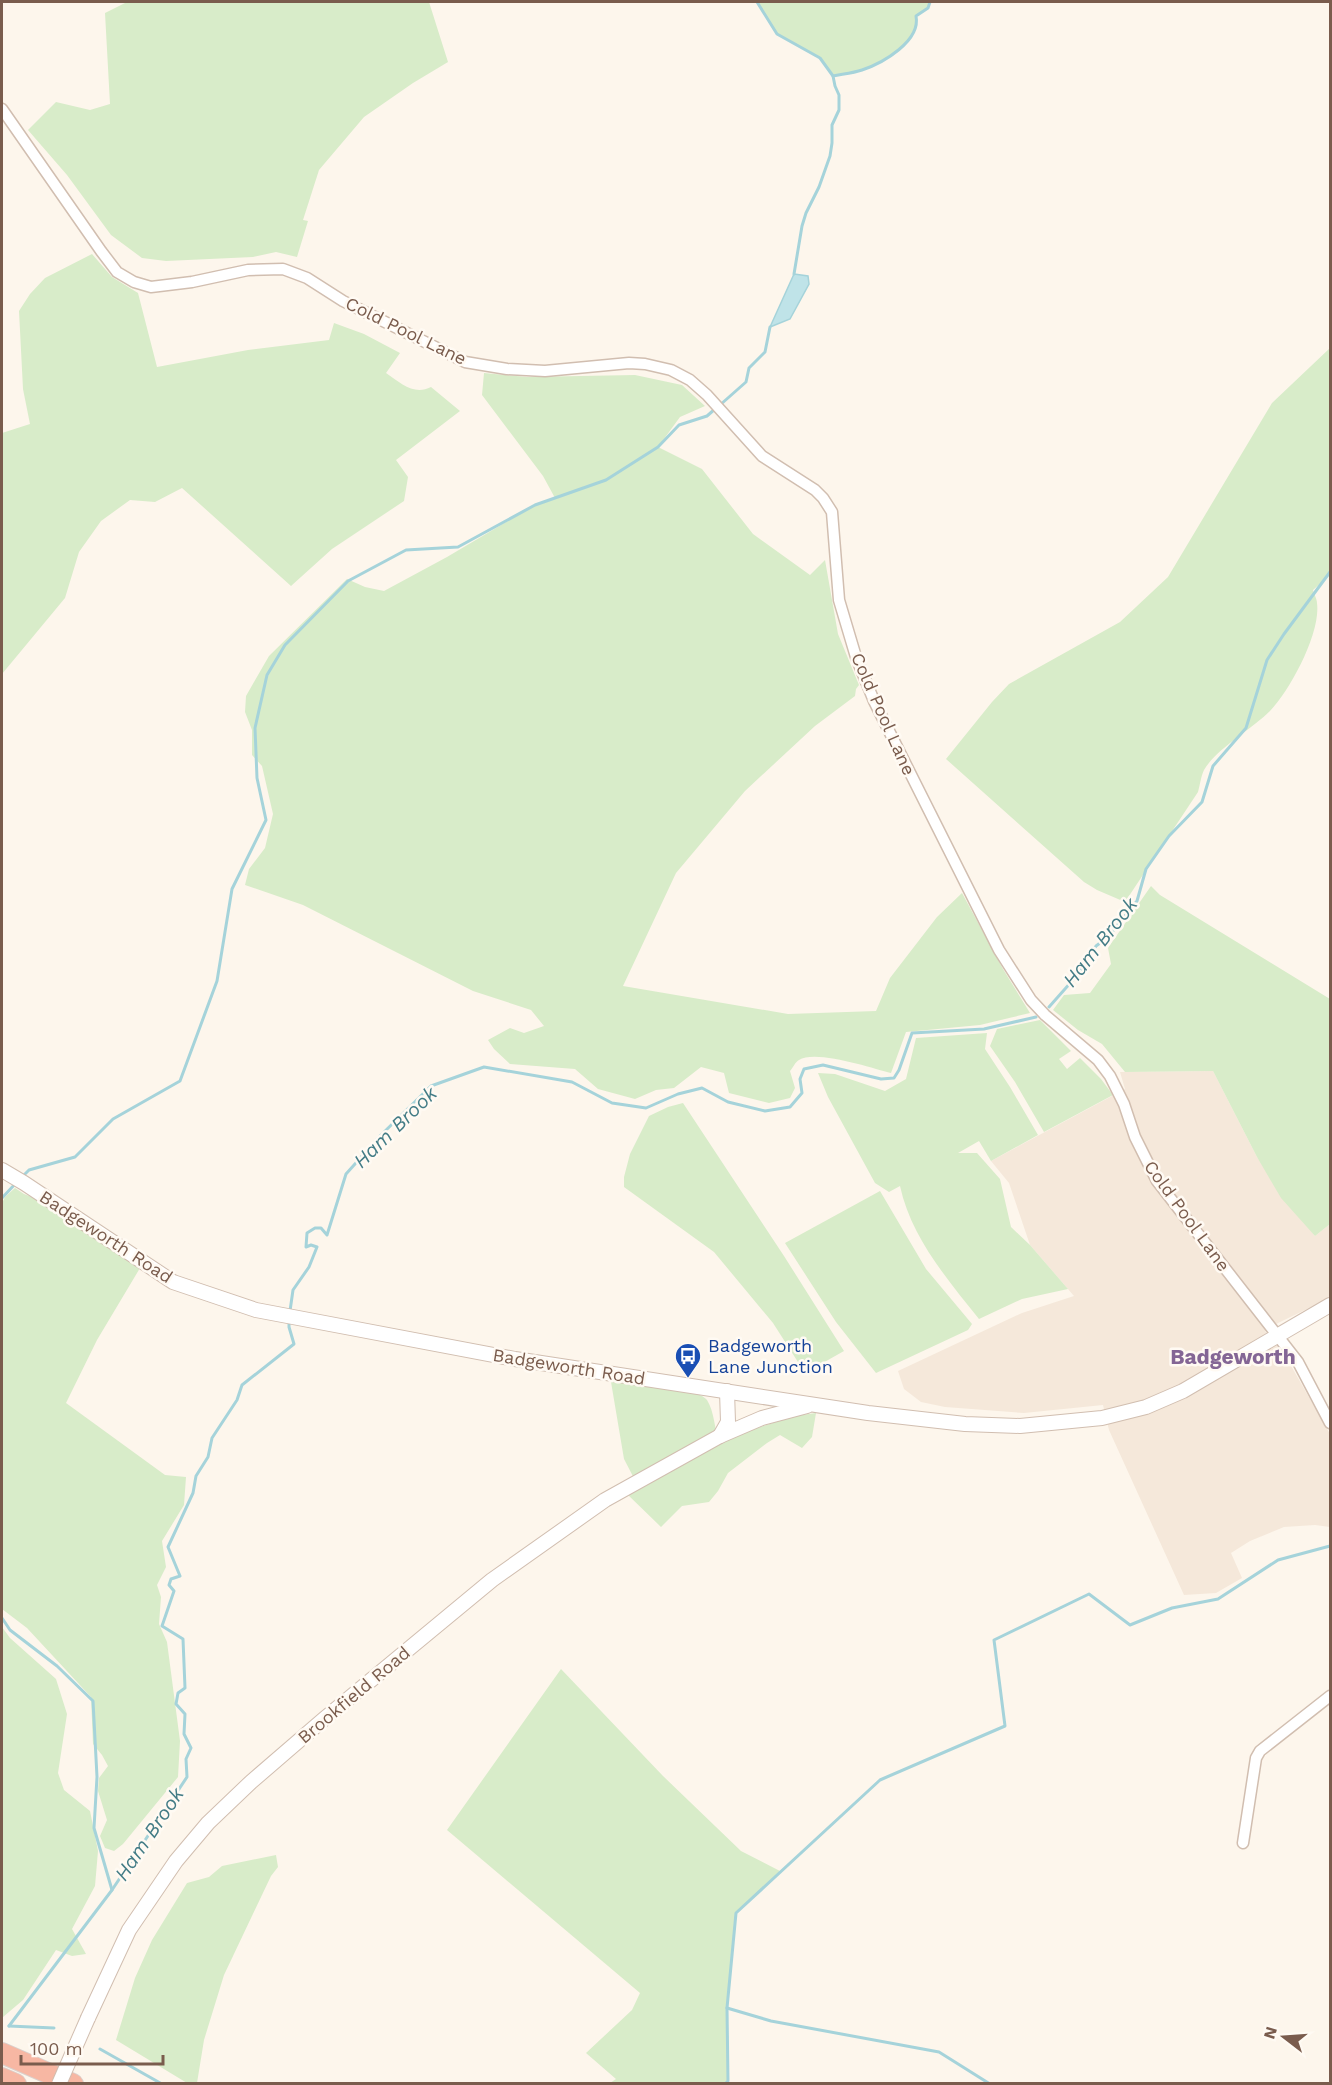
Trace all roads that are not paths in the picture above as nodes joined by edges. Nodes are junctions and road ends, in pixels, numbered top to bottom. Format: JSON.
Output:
{"nodes":[{"id":1,"x":2,"y":109,"type":"edge"},
{"id":2,"x":2,"y":1170,"type":"edge"},
{"id":3,"x":1330,"y":1305,"type":"edge"},
{"id":4,"x":1277,"y":1335,"type":"junction"},
{"id":5,"x":727,"y":1392,"type":"junction"},
{"id":6,"x":759,"y":1396,"type":"junction"},
{"id":7,"x":813,"y":1405,"type":"junction"},
{"id":8,"x":762,"y":1418,"type":"junction"},
{"id":9,"x":1330,"y":1422,"type":"edge"},
{"id":10,"x":720,"y":1436,"type":"junction"},
{"id":11,"x":1330,"y":1696,"type":"edge"},
{"id":12,"x":1243,"y":1843,"type":"dead end"},
{"id":13,"x":2,"y":2053,"type":"edge"},
{"id":14,"x":2,"y":2078,"type":"edge"},
{"id":15,"x":16,"y":2084,"type":"edge"},
{"id":16,"x":59,"y":2084,"type":"edge"},
{"id":17,"x":73,"y":2084,"type":"edge"}],
"edges":[{"from":1,"to":4,"type":"street","name":"Cold Pool Lane"},
{"from":2,"to":5,"type":"street","name":"Badgeworth Road"},
{"from":3,"to":4,"type":"street","name":"Badgeworth Road"},
{"from":4,"to":7,"type":"street","name":"Badgeworth Road"},
{"from":4,"to":9,"type":"street","name":"Cold Pool Lane"},
{"from":5,"to":6,"type":"street","name":"Badgeworth Road"},
{"from":5,"to":10,"type":"street"},
{"from":6,"to":7,"type":"street","name":"Badgeworth Road"},
{"from":6,"to":8,"type":"street"},
{"from":7,"to":8,"type":"street","name":"Brookfield Road"},
{"from":8,"to":10,"type":"street","name":"Brookfield Road"},
{"from":10,"to":16,"type":"street","name":"Brookfield Road","bridge":true},
{"from":11,"to":12,"type":"street"},
{"from":13,"to":17,"type":"highway"},
{"from":14,"to":15,"type":"highway"}]}
